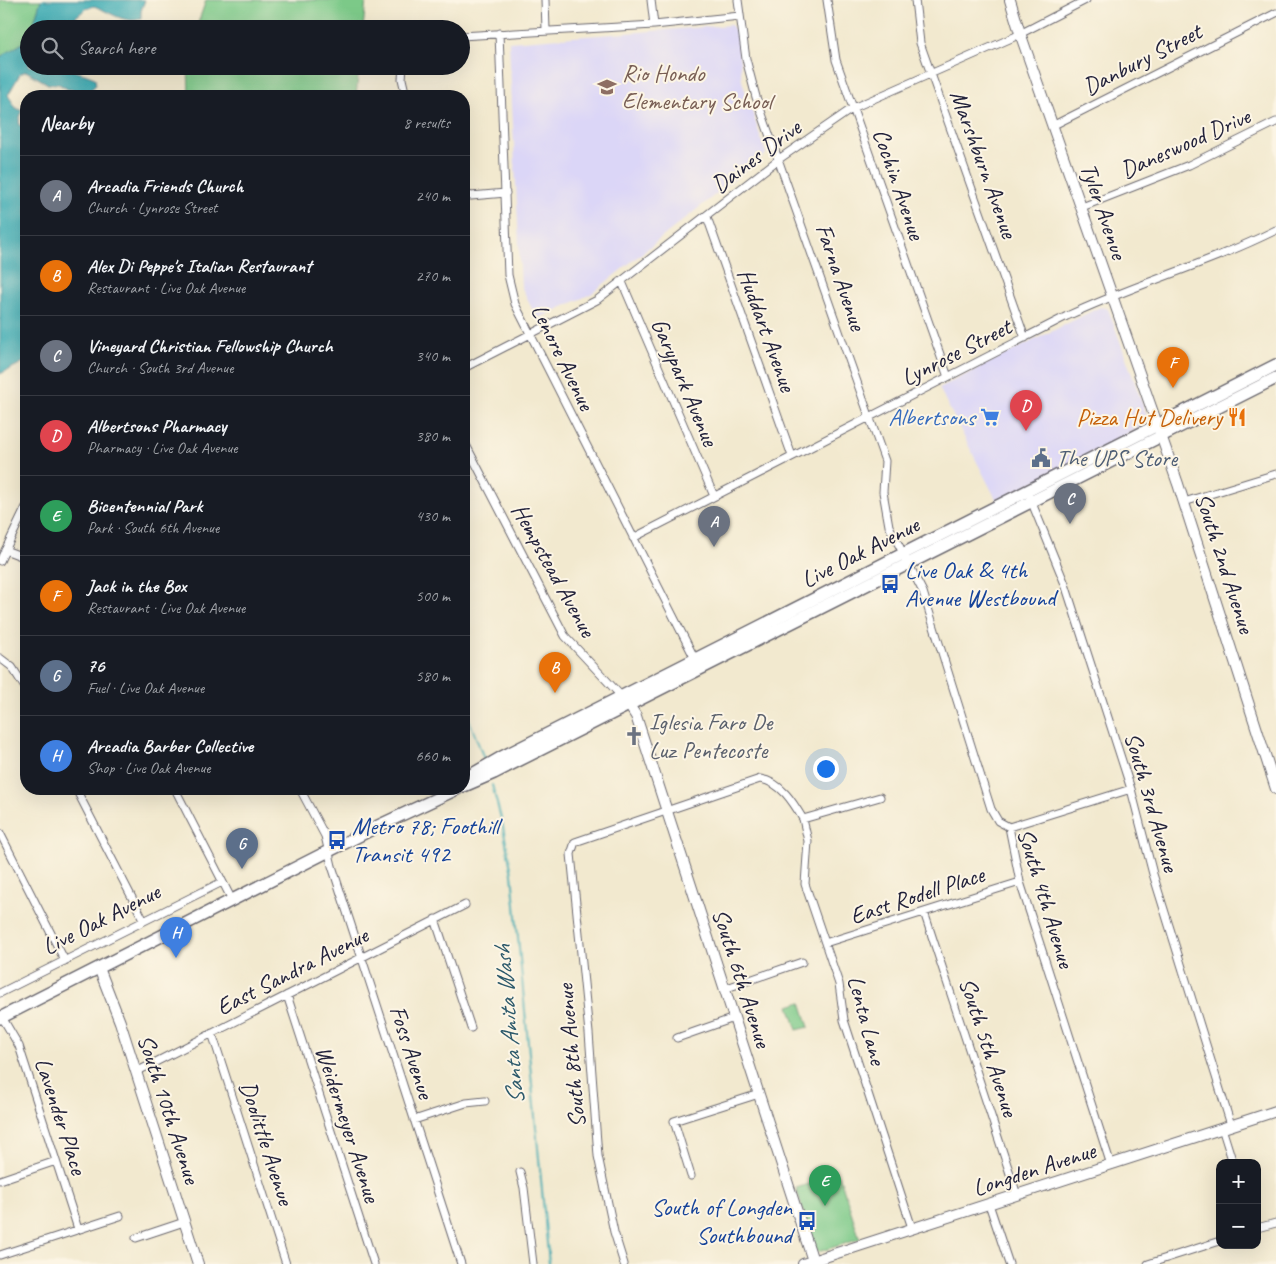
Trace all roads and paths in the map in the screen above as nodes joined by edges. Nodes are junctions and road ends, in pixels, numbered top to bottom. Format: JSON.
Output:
{"nodes":[{"id":1,"x":545,"y":0,"type":"edge"},
{"id":2,"x":651,"y":0,"type":"edge"},
{"id":3,"x":738,"y":0,"type":"edge"},
{"id":4,"x":828,"y":0,"type":"edge"},
{"id":5,"x":914,"y":0,"type":"edge"},
{"id":6,"x":1010,"y":0,"type":"edge"},
{"id":7,"x":1086,"y":0,"type":"edge"},
{"id":8,"x":1276,"y":13,"type":"edge"},
{"id":9,"x":740,"y":16,"type":"junction"},
{"id":10,"x":654,"y":24,"type":"junction"},
{"id":11,"x":546,"y":30,"type":"junction"},
{"id":12,"x":499,"y":33,"type":"junction"},
{"id":13,"x":1020,"y":33,"type":"junction"},
{"id":14,"x":470,"y":35,"type":"edge"},
{"id":15,"x":931,"y":72,"type":"junction"},
{"id":16,"x":403,"y":75,"type":"edge"},
{"id":17,"x":404,"y":90,"type":"edge"},
{"id":18,"x":853,"y":108,"type":"junction"},
{"id":19,"x":1276,"y":122,"type":"edge"},
{"id":20,"x":1052,"y":126,"type":"junction"},
{"id":21,"x":779,"y":159,"type":"junction"},
{"id":22,"x":506,"y":193,"type":"junction"},
{"id":23,"x":470,"y":196,"type":"edge"},
{"id":24,"x":1082,"y":207,"type":"junction"},
{"id":25,"x":707,"y":216,"type":"junction"},
{"id":26,"x":1276,"y":230,"type":"edge"},
{"id":27,"x":622,"y":282,"type":"junction"},
{"id":28,"x":1112,"y":295,"type":"junction"},
{"id":29,"x":530,"y":334,"type":"junction"},
{"id":30,"x":1026,"y":338,"type":"junction"},
{"id":31,"x":470,"y":365,"type":"edge"},
{"id":32,"x":1276,"y":365,"type":"edge"},
{"id":33,"x":948,"y":377,"type":"junction"},
{"id":34,"x":1276,"y":378,"type":"edge"},
{"id":35,"x":870,"y":417,"type":"junction"},
{"id":36,"x":1160,"y":430,"type":"junction"},
{"id":37,"x":470,"y":453,"type":"edge"},
{"id":38,"x":792,"y":456,"type":"junction"},
{"id":39,"x":1276,"y":474,"type":"edge"},
{"id":40,"x":714,"y":496,"type":"junction"},
{"id":41,"x":1029,"y":497,"type":"junction"},
{"id":42,"x":1184,"y":502,"type":"junction"},
{"id":43,"x":20,"y":519,"type":"edge"},
{"id":44,"x":633,"y":538,"type":"junction"},
{"id":45,"x":5,"y":550,"type":"junction"},
{"id":46,"x":20,"y":556,"type":"edge"},
{"id":47,"x":905,"y":559,"type":"junction"},
{"id":48,"x":0,"y":561,"type":"edge"},
{"id":49,"x":0,"y":658,"type":"edge"},
{"id":50,"x":697,"y":664,"type":"junction"},
{"id":51,"x":20,"y":680,"type":"edge"},
{"id":52,"x":625,"y":701,"type":"junction"},
{"id":53,"x":487,"y":771,"type":"junction"},
{"id":54,"x":470,"y":777,"type":"edge"},
{"id":55,"x":470,"y":782,"type":"edge"},
{"id":56,"x":1131,"y":789,"type":"junction"},
{"id":57,"x":1276,"y":789,"type":"edge"},
{"id":58,"x":79,"y":795,"type":"edge"},
{"id":59,"x":179,"y":795,"type":"edge"},
{"id":60,"x":303,"y":795,"type":"edge"},
{"id":61,"x":436,"y":795,"type":"edge"},
{"id":62,"x":880,"y":796,"type":"dead end"},
{"id":63,"x":666,"y":810,"type":"junction"},
{"id":64,"x":803,"y":820,"type":"junction"},
{"id":65,"x":1009,"y":826,"type":"junction"},
{"id":66,"x":0,"y":833,"type":"edge"},
{"id":67,"x":329,"y":852,"type":"junction"},
{"id":68,"x":222,"y":882,"type":"junction"},
{"id":69,"x":1020,"y":882,"type":"junction"},
{"id":70,"x":232,"y":900,"type":"junction"},
{"id":71,"x":465,"y":905,"type":"dead end"},
{"id":72,"x":924,"y":912,"type":"junction"},
{"id":73,"x":435,"y":919,"type":"junction"},
{"id":74,"x":144,"y":921,"type":"junction"},
{"id":75,"x":825,"y":943,"type":"junction"},
{"id":76,"x":362,"y":958,"type":"junction"},
{"id":77,"x":65,"y":961,"type":"junction"},
{"id":78,"x":802,"y":962,"type":"dead end"},
{"id":79,"x":99,"y":968,"type":"junction"},
{"id":80,"x":724,"y":988,"type":"junction"},
{"id":81,"x":0,"y":993,"type":"edge"},
{"id":82,"x":287,"y":995,"type":"junction"},
{"id":83,"x":1,"y":1017,"type":"edge"},
{"id":84,"x":734,"y":1018,"type":"junction"},
{"id":85,"x":471,"y":1028,"type":"dead end"},
{"id":86,"x":212,"y":1033,"type":"junction"},
{"id":87,"x":677,"y":1038,"type":"dead end"},
{"id":88,"x":136,"y":1072,"type":"junction"},
{"id":89,"x":758,"y":1094,"type":"junction"},
{"id":90,"x":485,"y":1101,"type":"dead end"},
{"id":91,"x":1276,"y":1111,"type":"edge"},
{"id":92,"x":414,"y":1120,"type":"junction"},
{"id":93,"x":1227,"y":1127,"type":"junction"},
{"id":94,"x":1232,"y":1159,"type":"edge"},
{"id":95,"x":56,"y":1161,"type":"junction"},
{"id":96,"x":1112,"y":1165,"type":"junction"},
{"id":97,"x":520,"y":1172,"type":"dead end"},
{"id":98,"x":691,"y":1176,"type":"dead end"},
{"id":99,"x":0,"y":1180,"type":"edge"},
{"id":100,"x":1017,"y":1195,"type":"junction"},
{"id":101,"x":989,"y":1204,"type":"junction"},
{"id":102,"x":120,"y":1216,"type":"dead end"},
{"id":103,"x":184,"y":1222,"type":"junction"},
{"id":104,"x":1276,"y":1223,"type":"edge"},
{"id":105,"x":1261,"y":1227,"type":"edge"},
{"id":106,"x":912,"y":1228,"type":"junction"},
{"id":107,"x":78,"y":1229,"type":"junction"},
{"id":108,"x":136,"y":1238,"type":"dead end"},
{"id":109,"x":1216,"y":1241,"type":"edge"},
{"id":110,"x":0,"y":1255,"type":"edge"},
{"id":111,"x":810,"y":1263,"type":"edge"},
{"id":112,"x":198,"y":1264,"type":"edge"},
{"id":113,"x":286,"y":1264,"type":"edge"},
{"id":114,"x":374,"y":1264,"type":"edge"},
{"id":115,"x":461,"y":1264,"type":"edge"},
{"id":116,"x":533,"y":1264,"type":"edge"},
{"id":117,"x":624,"y":1264,"type":"edge"},
{"id":118,"x":1009,"y":1264,"type":"edge"},
{"id":119,"x":1148,"y":1264,"type":"edge"}],
"edges":[{"from":1,"to":11,"type":"street"},
{"from":2,"to":10,"type":"street"},
{"from":3,"to":9,"type":"street","name":"Farna Avenue"},
{"from":4,"to":18,"type":"street","name":"Cochin Avenue"},
{"from":5,"to":15,"type":"street","name":"Marshburn Avenue"},
{"from":6,"to":13,"type":"street","name":"Tyler Avenue"},
{"from":7,"to":13,"type":"street","name":"Daines Drive"},
{"from":8,"to":20,"type":"street","name":"Danbury Street"},
{"from":9,"to":10,"type":"street"},
{"from":9,"to":21,"type":"street","name":"Farna Avenue"},
{"from":10,"to":11,"type":"street"},
{"from":11,"to":12,"type":"street"},
{"from":12,"to":14,"type":"street"},
{"from":12,"to":22,"type":"street","name":"Lenore Avenue"},
{"from":13,"to":15,"type":"street","name":"Daines Drive"},
{"from":13,"to":20,"type":"street","name":"Tyler Avenue"},
{"from":15,"to":18,"type":"street","name":"Daines Drive"},
{"from":15,"to":30,"type":"street","name":"Marshburn Avenue"},
{"from":16,"to":17,"type":"street"},
{"from":18,"to":21,"type":"street","name":"Daines Drive"},
{"from":18,"to":33,"type":"street","name":"Cochin Avenue"},
{"from":19,"to":24,"type":"street","name":"Daneswood Drive"},
{"from":20,"to":24,"type":"street","name":"Tyler Avenue"},
{"from":21,"to":25,"type":"street","name":"Daines Drive"},
{"from":21,"to":35,"type":"street","name":"Farna Avenue"},
{"from":22,"to":23,"type":"street"},
{"from":22,"to":29,"type":"street","name":"Lenore Avenue"},
{"from":24,"to":28,"type":"street","name":"Tyler Avenue"},
{"from":25,"to":27,"type":"street","name":"Daines Drive"},
{"from":25,"to":38,"type":"street","name":"Huddart Avenue"},
{"from":26,"to":28,"type":"street","name":"Lynrose Street"},
{"from":27,"to":29,"type":"street","name":"Daines Drive"},
{"from":27,"to":40,"type":"street","name":"Garypark Avenue"},
{"from":28,"to":30,"type":"street","name":"Lynrose Street"},
{"from":28,"to":36,"type":"street","name":"Tyler Avenue"},
{"from":29,"to":31,"type":"street","name":"Daines Drive"},
{"from":29,"to":44,"type":"street","name":"Lenore Avenue"},
{"from":30,"to":33,"type":"street","name":"Lynrose Street"},
{"from":32,"to":36,"type":"main road","name":"Live Oak Avenue"},
{"from":33,"to":35,"type":"street","name":"Lynrose Street"},
{"from":34,"to":36,"type":"main road","name":"Live Oak Avenue"},
{"from":35,"to":38,"type":"street","name":"Lynrose Street"},
{"from":35,"to":47,"type":"street","name":"Farna Avenue"},
{"from":36,"to":41,"type":"main road","name":"Live Oak Avenue"},
{"from":36,"to":42,"type":"street","name":"South 2nd Avenue"},
{"from":37,"to":52,"type":"street","name":"Hempstead Avenue"},
{"from":38,"to":40,"type":"street","name":"Lynrose Street"},
{"from":39,"to":42,"type":"street"},
{"from":40,"to":44,"type":"street","name":"Lynrose Street"},
{"from":41,"to":47,"type":"main road","name":"Live Oak Avenue"},
{"from":41,"to":56,"type":"street","name":"South 3rd Avenue"},
{"from":42,"to":57,"type":"street","name":"South 2nd Avenue"},
{"from":43,"to":45,"type":"street"},
{"from":44,"to":50,"type":"street","name":"Lenore Avenue"},
{"from":45,"to":46,"type":"street"},
{"from":45,"to":48,"type":"street"},
{"from":47,"to":50,"type":"main road","name":"Live Oak Avenue"},
{"from":47,"to":65,"type":"street","name":"South 4th Avenue"},
{"from":49,"to":51,"type":"street"},
{"from":50,"to":52,"type":"main road","name":"Live Oak Avenue"},
{"from":52,"to":53,"type":"main road","name":"Live Oak Avenue"},
{"from":52,"to":63,"type":"street","name":"South 6th Avenue"},
{"from":53,"to":54,"type":"main road","name":"Live Oak Avenue"},
{"from":53,"to":55,"type":"main road","name":"Live Oak Avenue"},
{"from":56,"to":65,"type":"street"},
{"from":56,"to":93,"type":"street","name":"South 3rd Avenue"},
{"from":58,"to":74,"type":"street"},
{"from":59,"to":68,"type":"street"},
{"from":60,"to":67,"type":"street","name":"Foss Avenue"},
{"from":61,"to":67,"type":"main road","name":"Live Oak Avenue"},
{"from":62,"to":64,"type":"street"},
{"from":63,"to":64,"type":"street"},
{"from":63,"to":80,"type":"street","name":"South 6th Avenue"},
{"from":63,"to":117,"type":"street","name":"South 8th Avenue"},
{"from":64,"to":75,"type":"street","name":"Lenta Lane"},
{"from":65,"to":69,"type":"street","name":"South 4th Avenue"},
{"from":66,"to":77,"type":"street"},
{"from":67,"to":70,"type":"main road","name":"Live Oak Avenue"},
{"from":67,"to":76,"type":"street","name":"Foss Avenue"},
{"from":68,"to":70,"type":"street"},
{"from":68,"to":74,"type":"street","name":"Live Oak Avenue"},
{"from":69,"to":72,"type":"street","name":"East Rodell Place"},
{"from":69,"to":96,"type":"street","name":"South 4th Avenue"},
{"from":70,"to":79,"type":"main road","name":"Live Oak Avenue"},
{"from":71,"to":73,"type":"street","name":"East Sandra Avenue"},
{"from":72,"to":75,"type":"street","name":"East Rodell Place"},
{"from":72,"to":100,"type":"street","name":"South 5th Avenue"},
{"from":73,"to":76,"type":"street","name":"East Sandra Avenue"},
{"from":73,"to":85,"type":"street"},
{"from":74,"to":77,"type":"street","name":"Live Oak Avenue"},
{"from":75,"to":106,"type":"street","name":"Lenta Lane"},
{"from":76,"to":82,"type":"street","name":"East Sandra Avenue"},
{"from":76,"to":92,"type":"street","name":"Foss Avenue"},
{"from":77,"to":81,"type":"street","name":"Live Oak Avenue"},
{"from":78,"to":80,"type":"street"},
{"from":79,"to":83,"type":"main road","name":"Live Oak Avenue"},
{"from":79,"to":88,"type":"street","name":"South 10th Avenue"},
{"from":80,"to":84,"type":"street","name":"South 6th Avenue"},
{"from":82,"to":86,"type":"street","name":"East Sandra Avenue"},
{"from":82,"to":114,"type":"street","name":"Weidermeyer Avenue"},
{"from":83,"to":95,"type":"street","name":"Lavender Place"},
{"from":84,"to":87,"type":"street"},
{"from":84,"to":89,"type":"street","name":"South 6th Avenue"},
{"from":86,"to":88,"type":"street","name":"East Sandra Avenue"},
{"from":86,"to":113,"type":"street","name":"Doolittle Avenue"},
{"from":88,"to":103,"type":"street","name":"South 10th Avenue"},
{"from":89,"to":98,"type":"street"},
{"from":89,"to":111,"type":"street","name":"South 6th Avenue"},
{"from":90,"to":92,"type":"street"},
{"from":91,"to":93,"type":"street","name":"Longden Avenue"},
{"from":92,"to":115,"type":"street","name":"Foss Avenue"},
{"from":93,"to":94,"type":"street","name":"South 3rd Avenue"},
{"from":93,"to":96,"type":"street","name":"Longden Avenue"},
{"from":95,"to":99,"type":"street"},
{"from":95,"to":107,"type":"street","name":"Lavender Place"},
{"from":96,"to":100,"type":"street","name":"Longden Avenue"},
{"from":97,"to":116,"type":"street"},
{"from":100,"to":101,"type":"street","name":"Longden Avenue"},
{"from":101,"to":106,"type":"street","name":"Longden Avenue"},
{"from":101,"to":118,"type":"street"},
{"from":102,"to":107,"type":"street"},
{"from":103,"to":108,"type":"street"},
{"from":103,"to":112,"type":"street","name":"South 10th Avenue"},
{"from":104,"to":105,"type":"street"},
{"from":106,"to":111,"type":"street","name":"Longden Avenue"},
{"from":107,"to":110,"type":"street"},
{"from":109,"to":119,"type":"street"}]}
